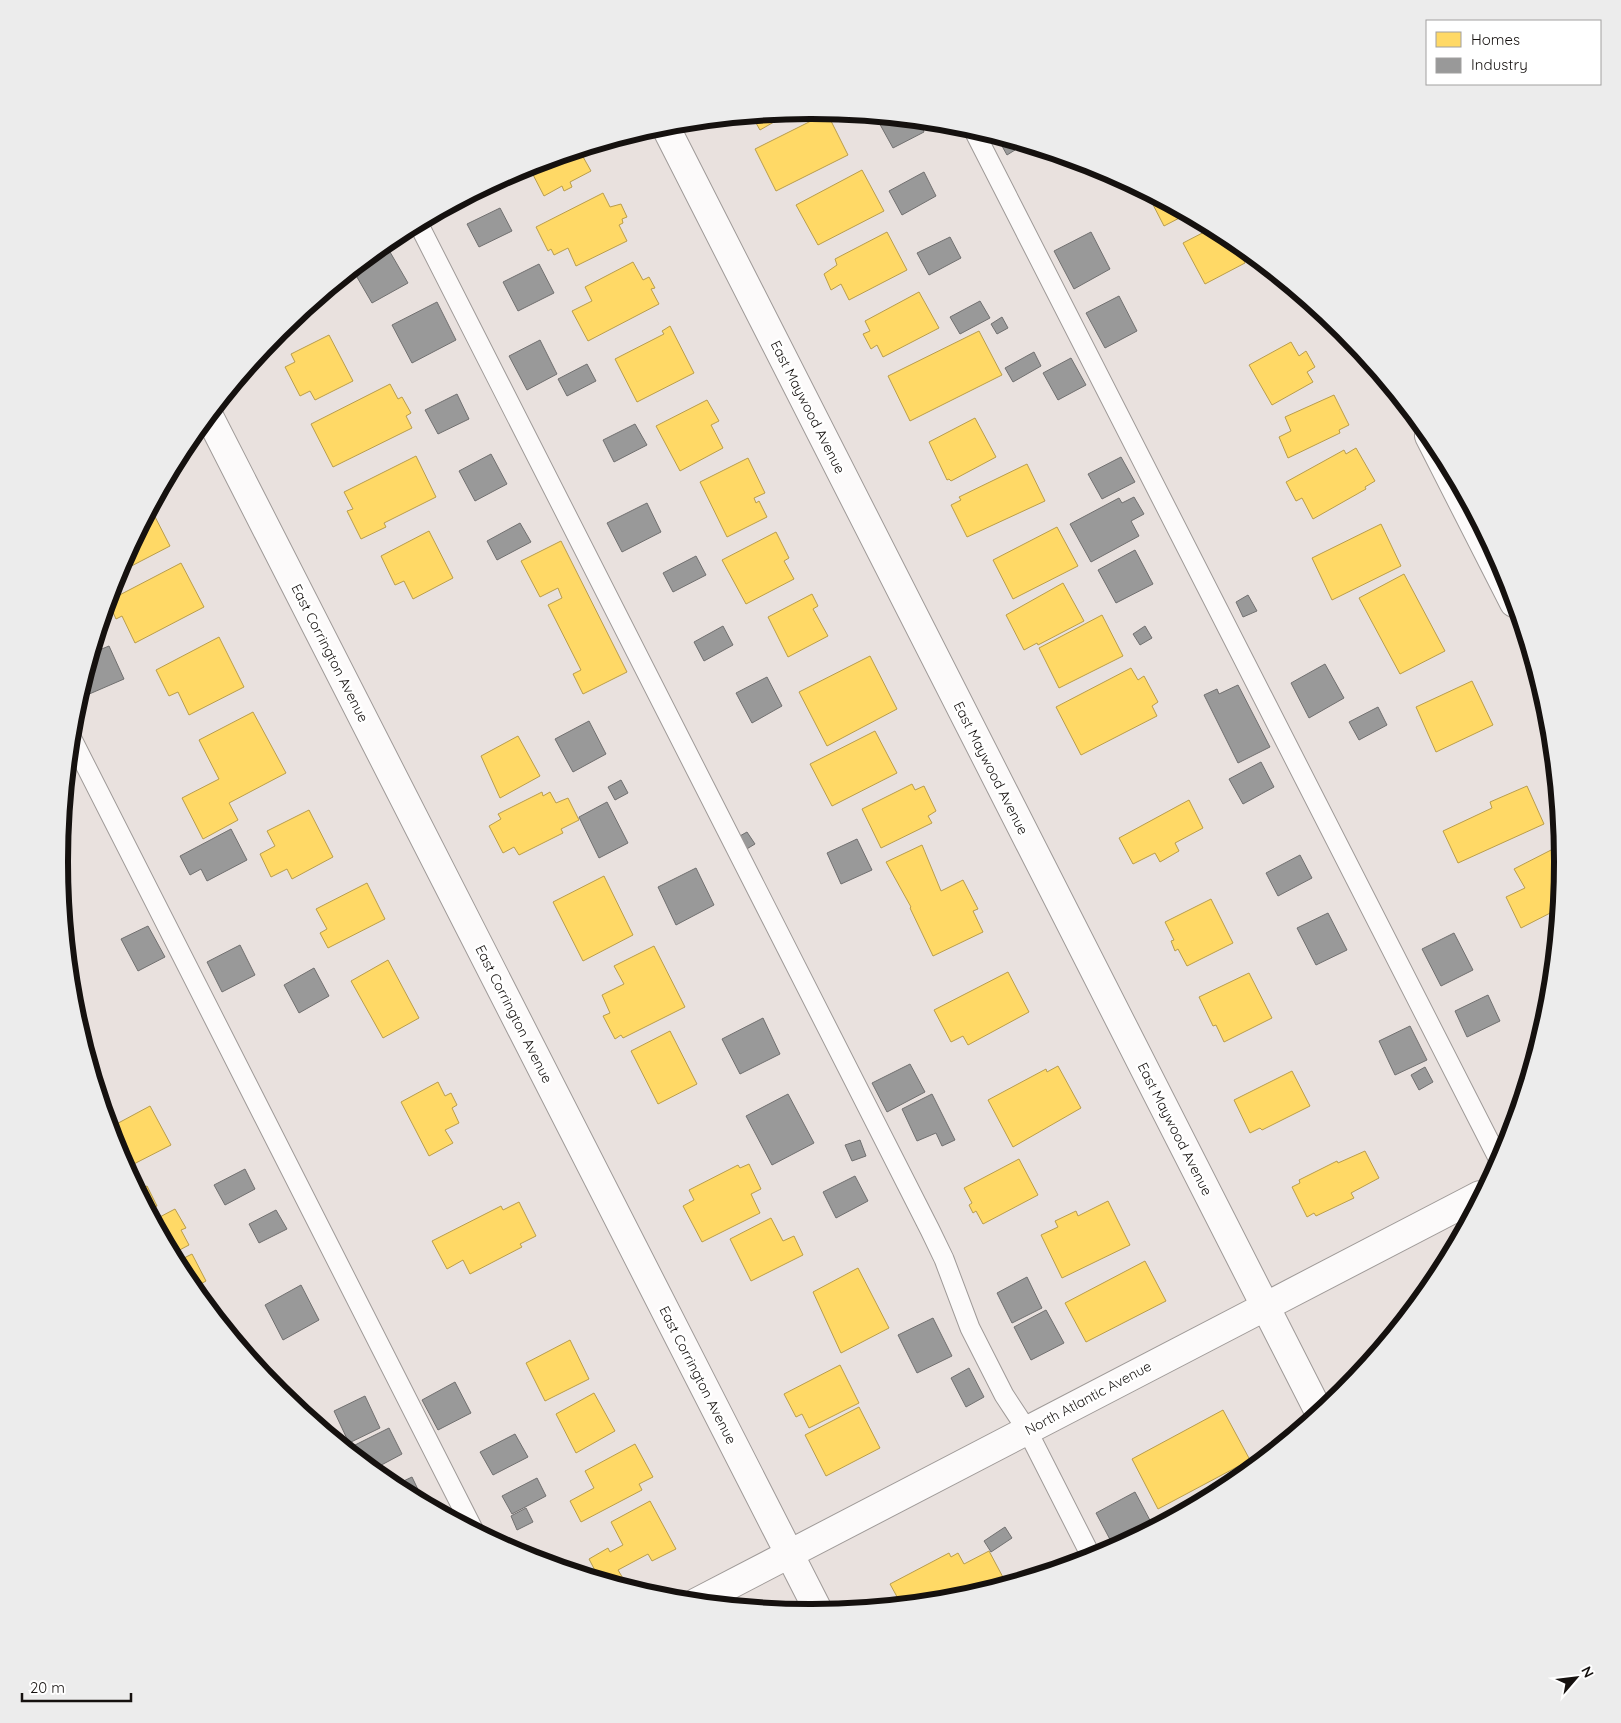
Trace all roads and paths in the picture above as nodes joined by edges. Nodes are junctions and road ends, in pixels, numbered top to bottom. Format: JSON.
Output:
{"nodes":[{"id":1,"x":668,"y":133,"type":"edge"},
{"id":2,"x":978,"y":138,"type":"edge"},
{"id":3,"x":421,"y":229,"type":"edge"},
{"id":4,"x":211,"y":423,"type":"edge"},
{"id":5,"x":77,"y":749,"type":"edge"},
{"id":6,"x":1495,"y":1151,"type":"edge"},
{"id":7,"x":1471,"y":1200,"type":"edge"},
{"id":8,"x":1265,"y":1306,"type":"junction"},
{"id":9,"x":1316,"y":1406,"type":"edge"},
{"id":10,"x":1027,"y":1430,"type":"junction"},
{"id":11,"x":468,"y":1520,"type":"edge"},
{"id":12,"x":1088,"y":1551,"type":"edge"},
{"id":13,"x":789,"y":1554,"type":"junction"},
{"id":14,"x":707,"y":1597,"type":"edge"},
{"id":15,"x":815,"y":1604,"type":"edge"}],
"edges":[{"from":1,"to":8,"type":"street","name":"East Maywood Avenue"},
{"from":2,"to":6,"type":"lane"},
{"from":3,"to":10,"type":"lane"},
{"from":4,"to":13,"type":"street","name":"East Corrington Avenue"},
{"from":5,"to":11,"type":"lane"},
{"from":7,"to":8,"type":"street","name":"North Atlantic Avenue"},
{"from":8,"to":9,"type":"street","name":"East Maywood Avenue"},
{"from":8,"to":10,"type":"street","name":"North Atlantic Avenue"},
{"from":10,"to":12,"type":"lane"},
{"from":10,"to":13,"type":"street","name":"North Atlantic Avenue"},
{"from":13,"to":14,"type":"street","name":"North Atlantic Avenue"},
{"from":13,"to":15,"type":"street","name":"East Corrington Avenue"}]}
